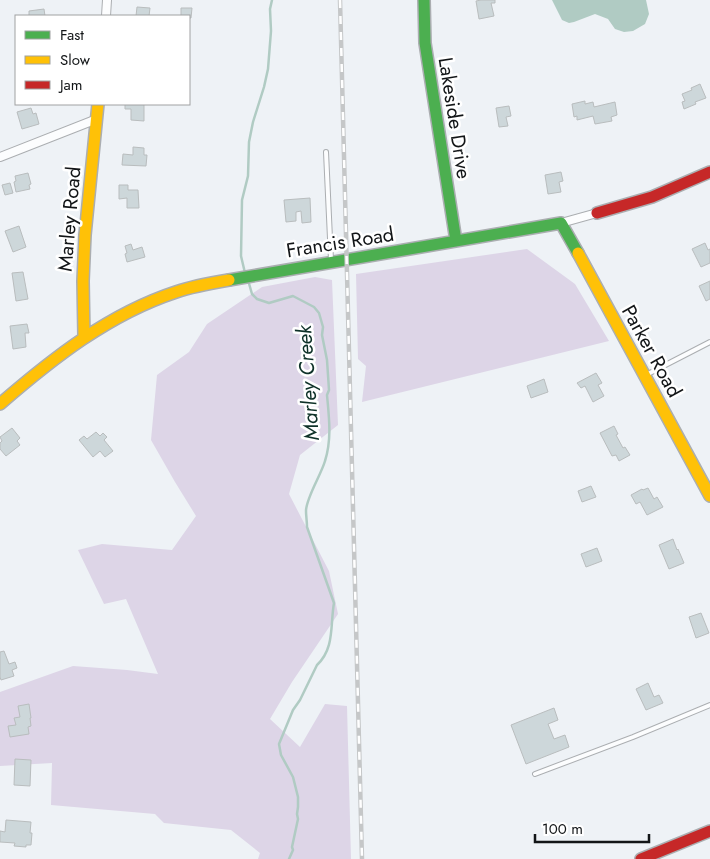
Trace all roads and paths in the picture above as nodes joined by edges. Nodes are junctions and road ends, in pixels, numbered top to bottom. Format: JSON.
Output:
{"nodes":[{"id":1,"x":107,"y":0,"type":"edge"},
{"id":2,"x":424,"y":0,"type":"edge"},
{"id":3,"x":106,"y":15,"type":"edge"},
{"id":4,"x":98,"y":105,"type":"edge"},
{"id":5,"x":97,"y":119,"type":"junction"},
{"id":6,"x":326,"y":152,"type":"dead end"},
{"id":7,"x":0,"y":158,"type":"edge"},
{"id":8,"x":710,"y":172,"type":"edge"},
{"id":9,"x":598,"y":213,"type":"joint"},
{"id":10,"x":561,"y":223,"type":"junction"},
{"id":11,"x":456,"y":241,"type":"junction"},
{"id":12,"x":331,"y":262,"type":"junction"},
{"id":13,"x":84,"y":337,"type":"junction"},
{"id":14,"x":710,"y":342,"type":"edge"},
{"id":15,"x":644,"y":376,"type":"junction"},
{"id":16,"x":0,"y":404,"type":"edge"},
{"id":17,"x":710,"y":496,"type":"edge"},
{"id":18,"x":710,"y":705,"type":"edge"},
{"id":19,"x":535,"y":774,"type":"dead end"},
{"id":20,"x":710,"y":831,"type":"edge"},
{"id":21,"x":641,"y":859,"type":"edge"}],
"edges":[{"from":1,"to":3,"type":"street"},
{"from":2,"to":11,"type":"street","name":"Lakeside Drive"},
{"from":4,"to":5,"type":"street","name":"Marley Road"},
{"from":5,"to":7,"type":"street"},
{"from":5,"to":13,"type":"street","name":"Marley Road"},
{"from":6,"to":12,"type":"lane"},
{"from":8,"to":9,"type":"street","name":"Francis Road"},
{"from":9,"to":10,"type":"street","name":"Francis Road"},
{"from":10,"to":11,"type":"street","name":"Francis Road"},
{"from":10,"to":15,"type":"street","name":"Parker Road"},
{"from":11,"to":12,"type":"street","name":"Francis Road"},
{"from":12,"to":13,"type":"street","name":"Francis Road"},
{"from":13,"to":16,"type":"street","name":"Francis Road"},
{"from":14,"to":15,"type":"lane"},
{"from":15,"to":17,"type":"street","name":"Parker Road"},
{"from":18,"to":19,"type":"lane"},
{"from":20,"to":21,"type":"street"}]}
